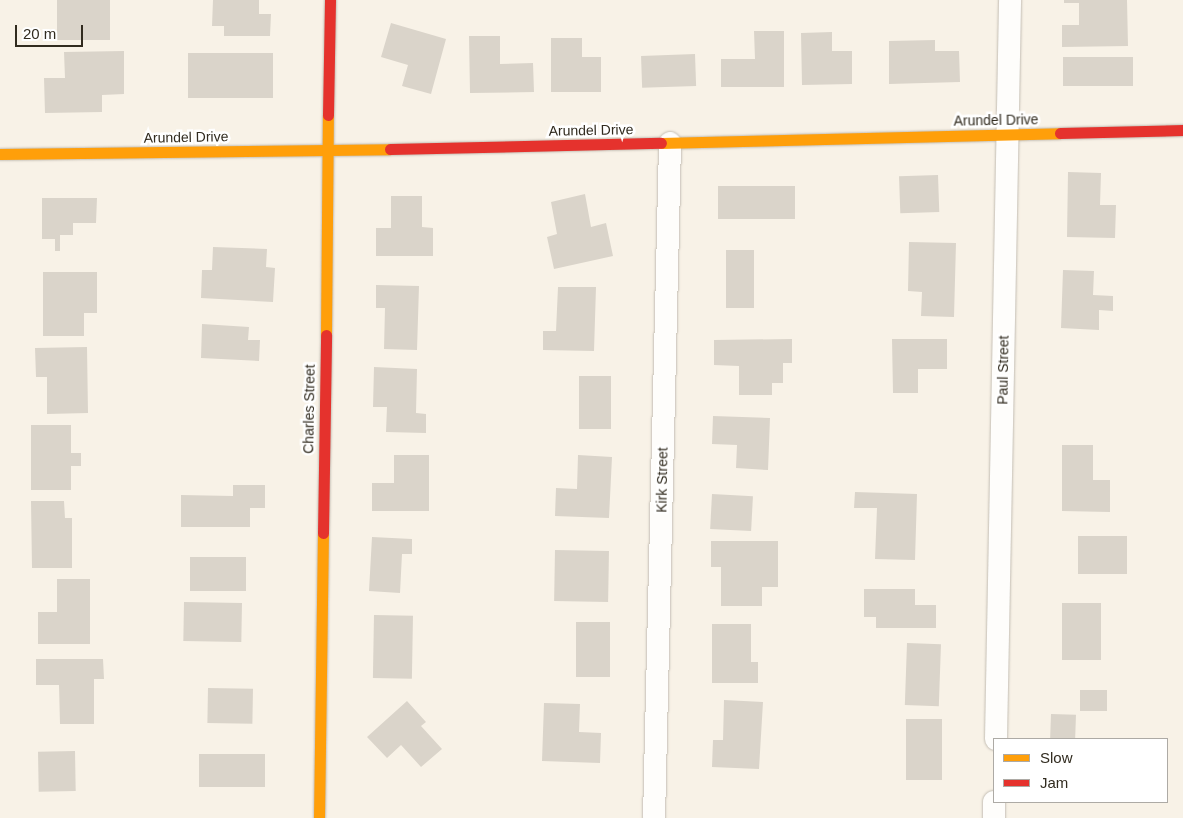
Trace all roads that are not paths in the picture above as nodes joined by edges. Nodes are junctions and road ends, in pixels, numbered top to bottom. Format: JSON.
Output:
{"nodes":[{"id":1,"x":330,"y":0,"type":"edge"},
{"id":2,"x":1010,"y":0,"type":"edge"},
{"id":3,"x":1183,"y":130,"type":"edge"},
{"id":4,"x":1008,"y":134,"type":"junction"},
{"id":5,"x":670,"y":143,"type":"junction"},
{"id":6,"x":328,"y":151,"type":"junction"},
{"id":7,"x":0,"y":154,"type":"edge"},
{"id":8,"x":996,"y":738,"type":"edge"},
{"id":9,"x":994,"y":803,"type":"edge"},
{"id":10,"x":319,"y":818,"type":"edge"},
{"id":11,"x":654,"y":818,"type":"edge"},
{"id":12,"x":994,"y":818,"type":"edge"}],
"edges":[{"from":1,"to":6,"type":"street","name":"Charles Street"},
{"from":2,"to":4,"type":"street","name":"Paul Street"},
{"from":3,"to":4,"type":"street","name":"Arundel Drive"},
{"from":4,"to":5,"type":"street","name":"Arundel Drive"},
{"from":4,"to":8,"type":"street","name":"Paul Street"},
{"from":5,"to":6,"type":"street","name":"Arundel Drive"},
{"from":5,"to":11,"type":"street","name":"Kirk Street"},
{"from":6,"to":7,"type":"street","name":"Arundel Drive"},
{"from":6,"to":10,"type":"street","name":"Charles Street"},
{"from":9,"to":12,"type":"street"}]}
